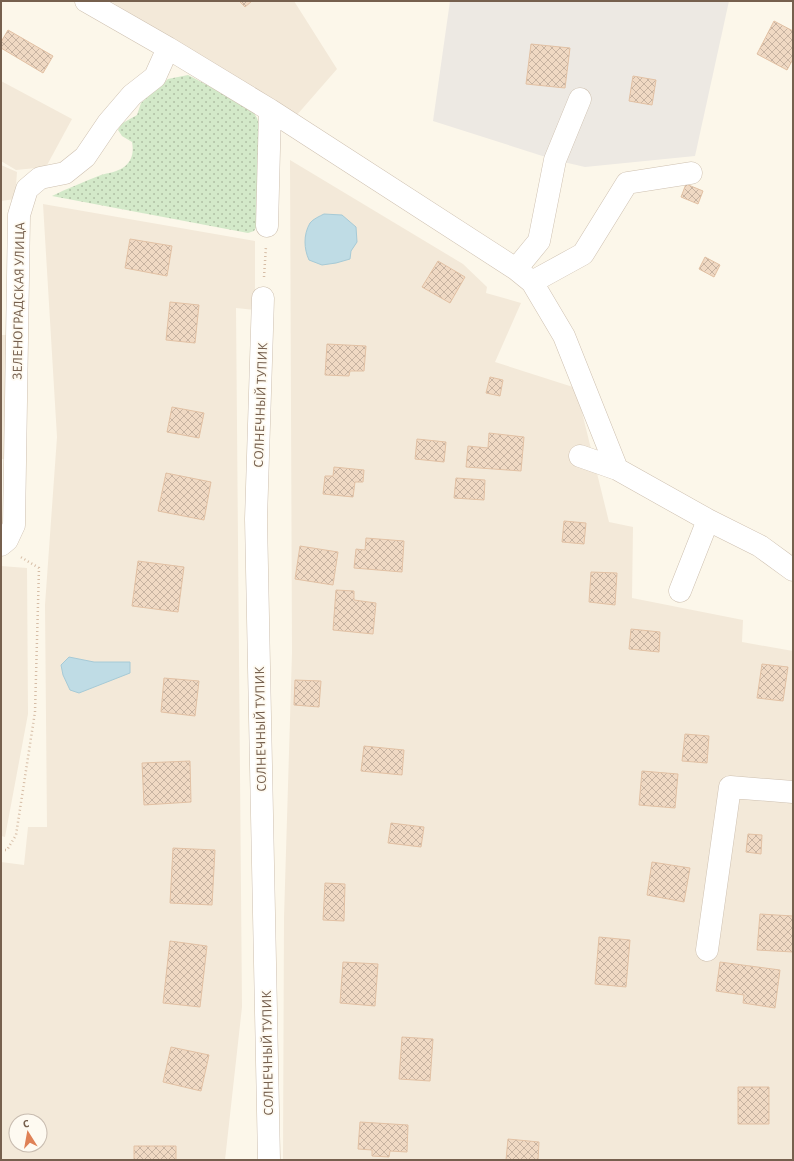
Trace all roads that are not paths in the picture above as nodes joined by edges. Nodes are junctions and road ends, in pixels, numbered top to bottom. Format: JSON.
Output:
{"nodes":[{"id":1,"x":86,"y":1,"type":"edge"},
{"id":2,"x":168,"y":48,"type":"junction"},
{"id":3,"x":580,"y":99,"type":"dead end"},
{"id":4,"x":270,"y":110,"type":"junction"},
{"id":5,"x":691,"y":173,"type":"dead end"},
{"id":6,"x":10,"y":216,"type":"edge"},
{"id":7,"x":267,"y":226,"type":"road end"},
{"id":8,"x":524,"y":275,"type":"junction"},
{"id":9,"x":263,"y":298,"type":"road end"},
{"id":10,"x":580,"y":456,"type":"dead end"},
{"id":11,"x":617,"y":469,"type":"junction"},
{"id":12,"x":708,"y":520,"type":"junction"},
{"id":13,"x":7,"y":549,"type":"edge"},
{"id":14,"x":793,"y":570,"type":"edge"},
{"id":15,"x":680,"y":591,"type":"dead end"},
{"id":16,"x":793,"y":792,"type":"edge"},
{"id":17,"x":707,"y":950,"type":"dead end"},
{"id":18,"x":269,"y":1160,"type":"edge"}],
"edges":[{"from":1,"to":2,"type":"street"},
{"from":2,"to":4,"type":"street"},
{"from":2,"to":6,"type":"street","name":"ЗЕЛЕНОГРАДСКАЯ УЛИЦА"},
{"from":3,"to":8,"type":"street"},
{"from":4,"to":7,"type":"street"},
{"from":4,"to":8,"type":"street"},
{"from":5,"to":8,"type":"street"},
{"from":6,"to":13,"type":"street","name":"ЗЕЛЕНОГРАДСКАЯ УЛИЦА"},
{"from":8,"to":11,"type":"street"},
{"from":9,"to":18,"type":"street","name":"СОЛНЕЧНЫЙ ТУПИК"},
{"from":10,"to":11,"type":"street"},
{"from":11,"to":12,"type":"street"},
{"from":12,"to":14,"type":"street"},
{"from":12,"to":15,"type":"street"},
{"from":16,"to":17,"type":"street"}]}
